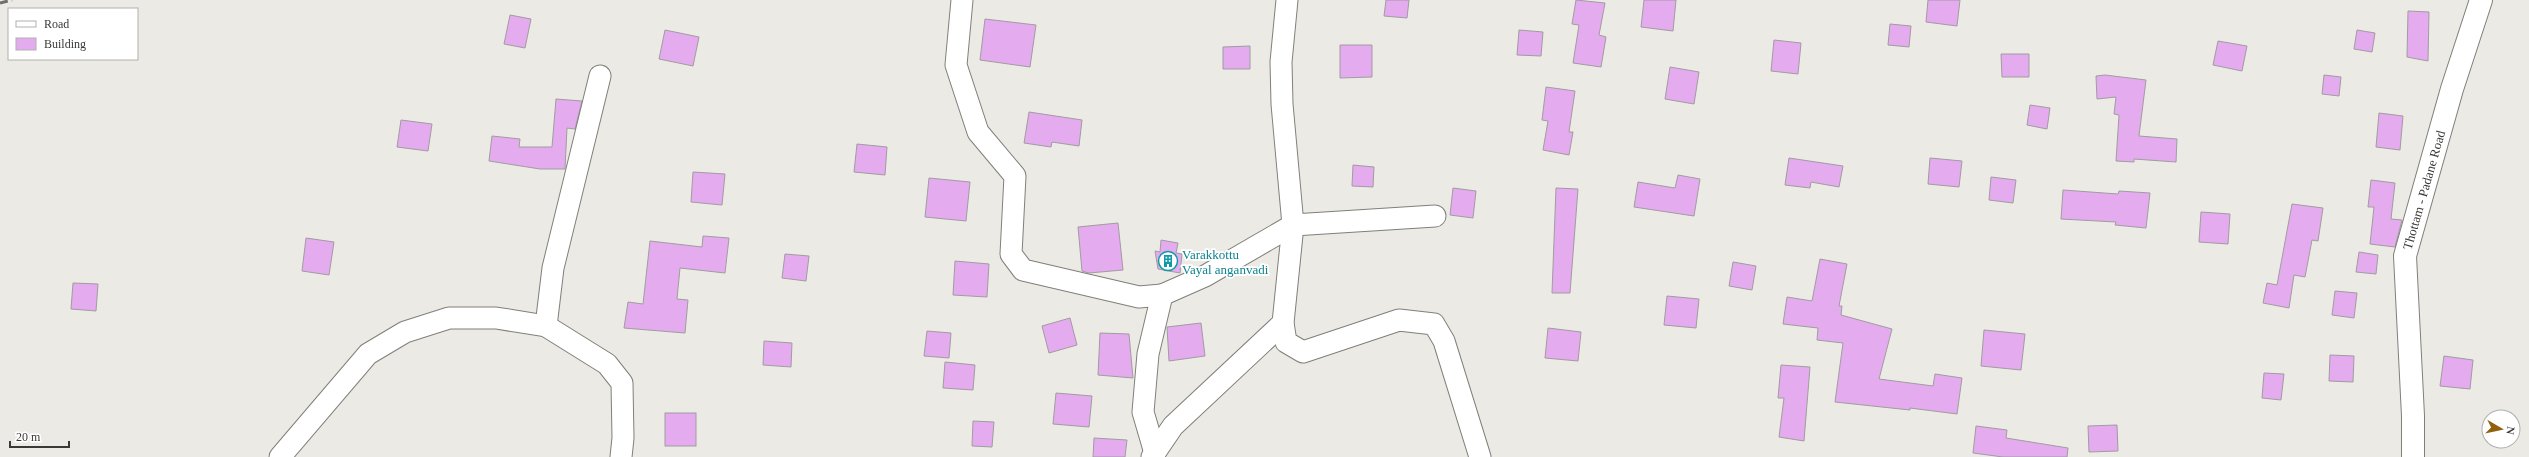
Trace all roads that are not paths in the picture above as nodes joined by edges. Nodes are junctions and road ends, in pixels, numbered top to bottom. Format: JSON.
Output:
{"nodes":[{"id":1,"x":962,"y":0,"type":"edge"},
{"id":2,"x":1288,"y":0,"type":"edge"},
{"id":3,"x":2481,"y":0,"type":"edge"},
{"id":4,"x":600,"y":76,"type":"dead end"},
{"id":5,"x":1436,"y":216,"type":"dead end"},
{"id":6,"x":1293,"y":225,"type":"junction"},
{"id":7,"x":1162,"y":295,"type":"junction"},
{"id":8,"x":1283,"y":323,"type":"junction"},
{"id":9,"x":546,"y":326,"type":"junction"},
{"id":10,"x":1154,"y":455,"type":"edge"},
{"id":11,"x":280,"y":457,"type":"edge"},
{"id":12,"x":621,"y":457,"type":"edge"},
{"id":13,"x":1480,"y":457,"type":"edge"},
{"id":14,"x":2412,"y":457,"type":"edge"}],
"edges":[{"from":1,"to":7,"type":"street"},
{"from":2,"to":6,"type":"street"},
{"from":3,"to":14,"type":"street","name":"Thottam - Padane Road"},
{"from":4,"to":9,"type":"street"},
{"from":5,"to":6,"type":"street"},
{"from":6,"to":7,"type":"street"},
{"from":6,"to":8,"type":"street"},
{"from":7,"to":10,"type":"street"},
{"from":8,"to":10,"type":"street"},
{"from":8,"to":13,"type":"street"},
{"from":9,"to":11,"type":"street"},
{"from":9,"to":12,"type":"street"}]}
